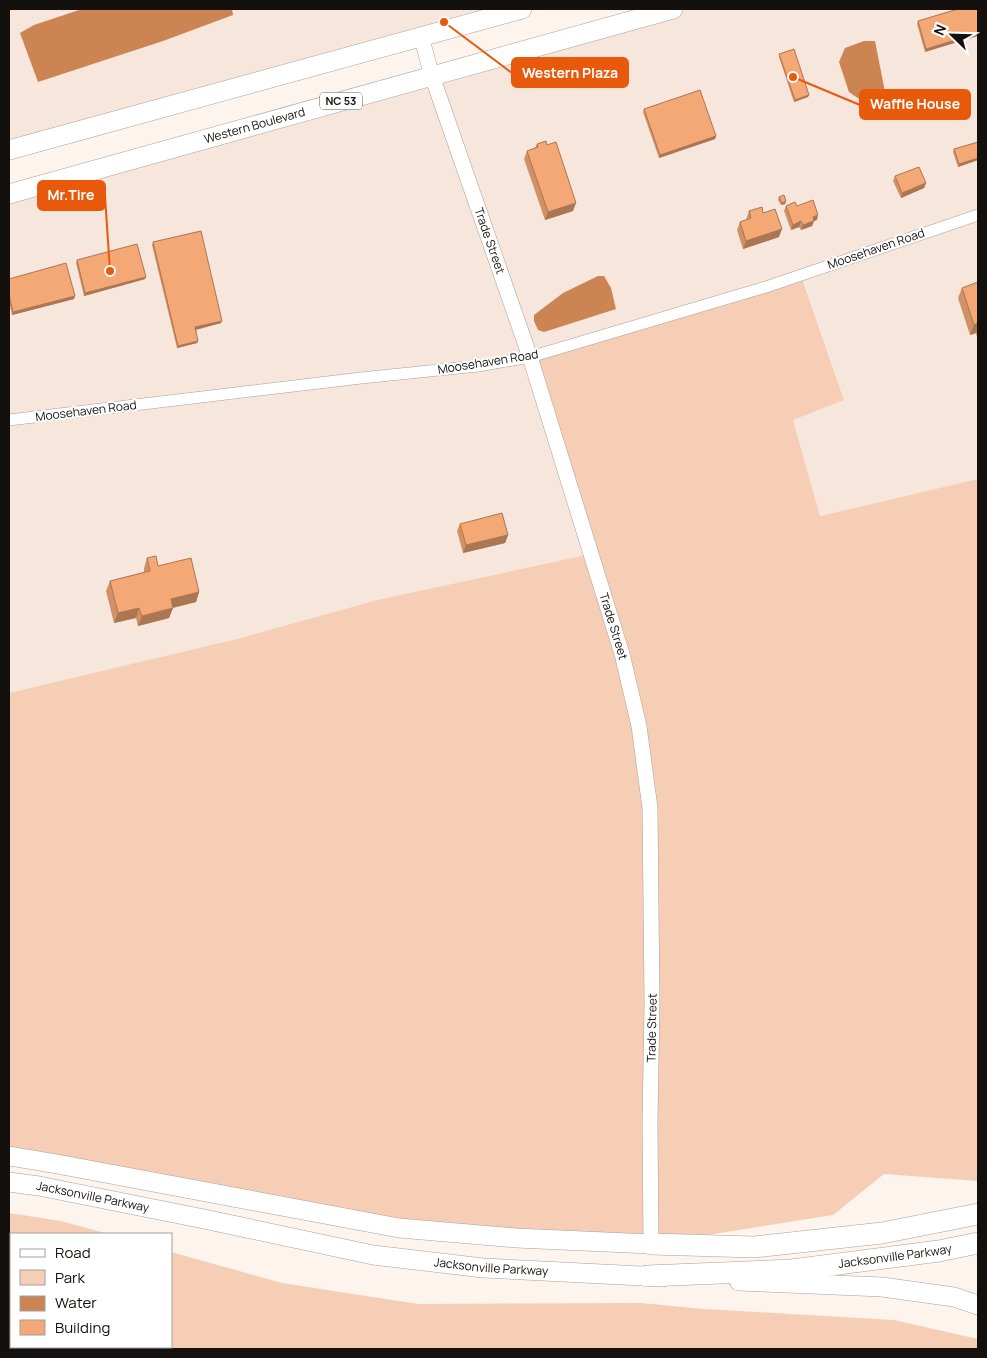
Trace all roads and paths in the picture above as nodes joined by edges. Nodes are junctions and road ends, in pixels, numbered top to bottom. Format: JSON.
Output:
{"nodes":[{"id":1,"x":522,"y":9,"type":"edge"},
{"id":2,"x":673,"y":9,"type":"edge"},
{"id":3,"x":421,"y":36,"type":"junction"},
{"id":4,"x":432,"y":76,"type":"junction"},
{"id":5,"x":9,"y":150,"type":"edge"},
{"id":6,"x":9,"y":194,"type":"edge"},
{"id":7,"x":978,"y":215,"type":"edge"},
{"id":8,"x":530,"y":357,"type":"junction"},
{"id":9,"x":9,"y":420,"type":"edge"},
{"id":10,"x":9,"y":1156,"type":"edge"},
{"id":11,"x":9,"y":1164,"type":"edge"},
{"id":12,"x":57,"y":1164,"type":"junction"},
{"id":13,"x":9,"y":1182,"type":"edge"},
{"id":14,"x":978,"y":1214,"type":"edge"},
{"id":15,"x":651,"y":1244,"type":"junction"},
{"id":16,"x":978,"y":1244,"type":"edge"},
{"id":17,"x":647,"y":1276,"type":"junction"},
{"id":18,"x":978,"y":1305,"type":"edge"}],
"edges":[{"from":1,"to":3,"type":"main road"},
{"from":2,"to":4,"type":"main road","name":"Western Boulevard","number":"NC 53"},
{"from":3,"to":4,"type":"street","name":"Trade Street"},
{"from":3,"to":5,"type":"main road"},
{"from":4,"to":6,"type":"main road","name":"Western Boulevard","number":"NC 53"},
{"from":4,"to":8,"type":"street","name":"Trade Street"},
{"from":7,"to":8,"type":"street","name":"Moosehaven Road"},
{"from":8,"to":9,"type":"street","name":"Moosehaven Road"},
{"from":8,"to":15,"type":"street","name":"Trade Street"},
{"from":10,"to":12,"type":"main road","name":"Jacksonville Parkway"},
{"from":11,"to":12,"type":"main road"},
{"from":12,"to":15,"type":"main road","name":"Jacksonville Parkway"},
{"from":13,"to":17,"type":"main road","name":"Jacksonville Parkway"},
{"from":14,"to":15,"type":"highway","name":"Jacksonville Parkway"},
{"from":16,"to":17,"type":"highway","name":"Jacksonville Parkway"},
{"from":17,"to":18,"type":"main road"}]}
